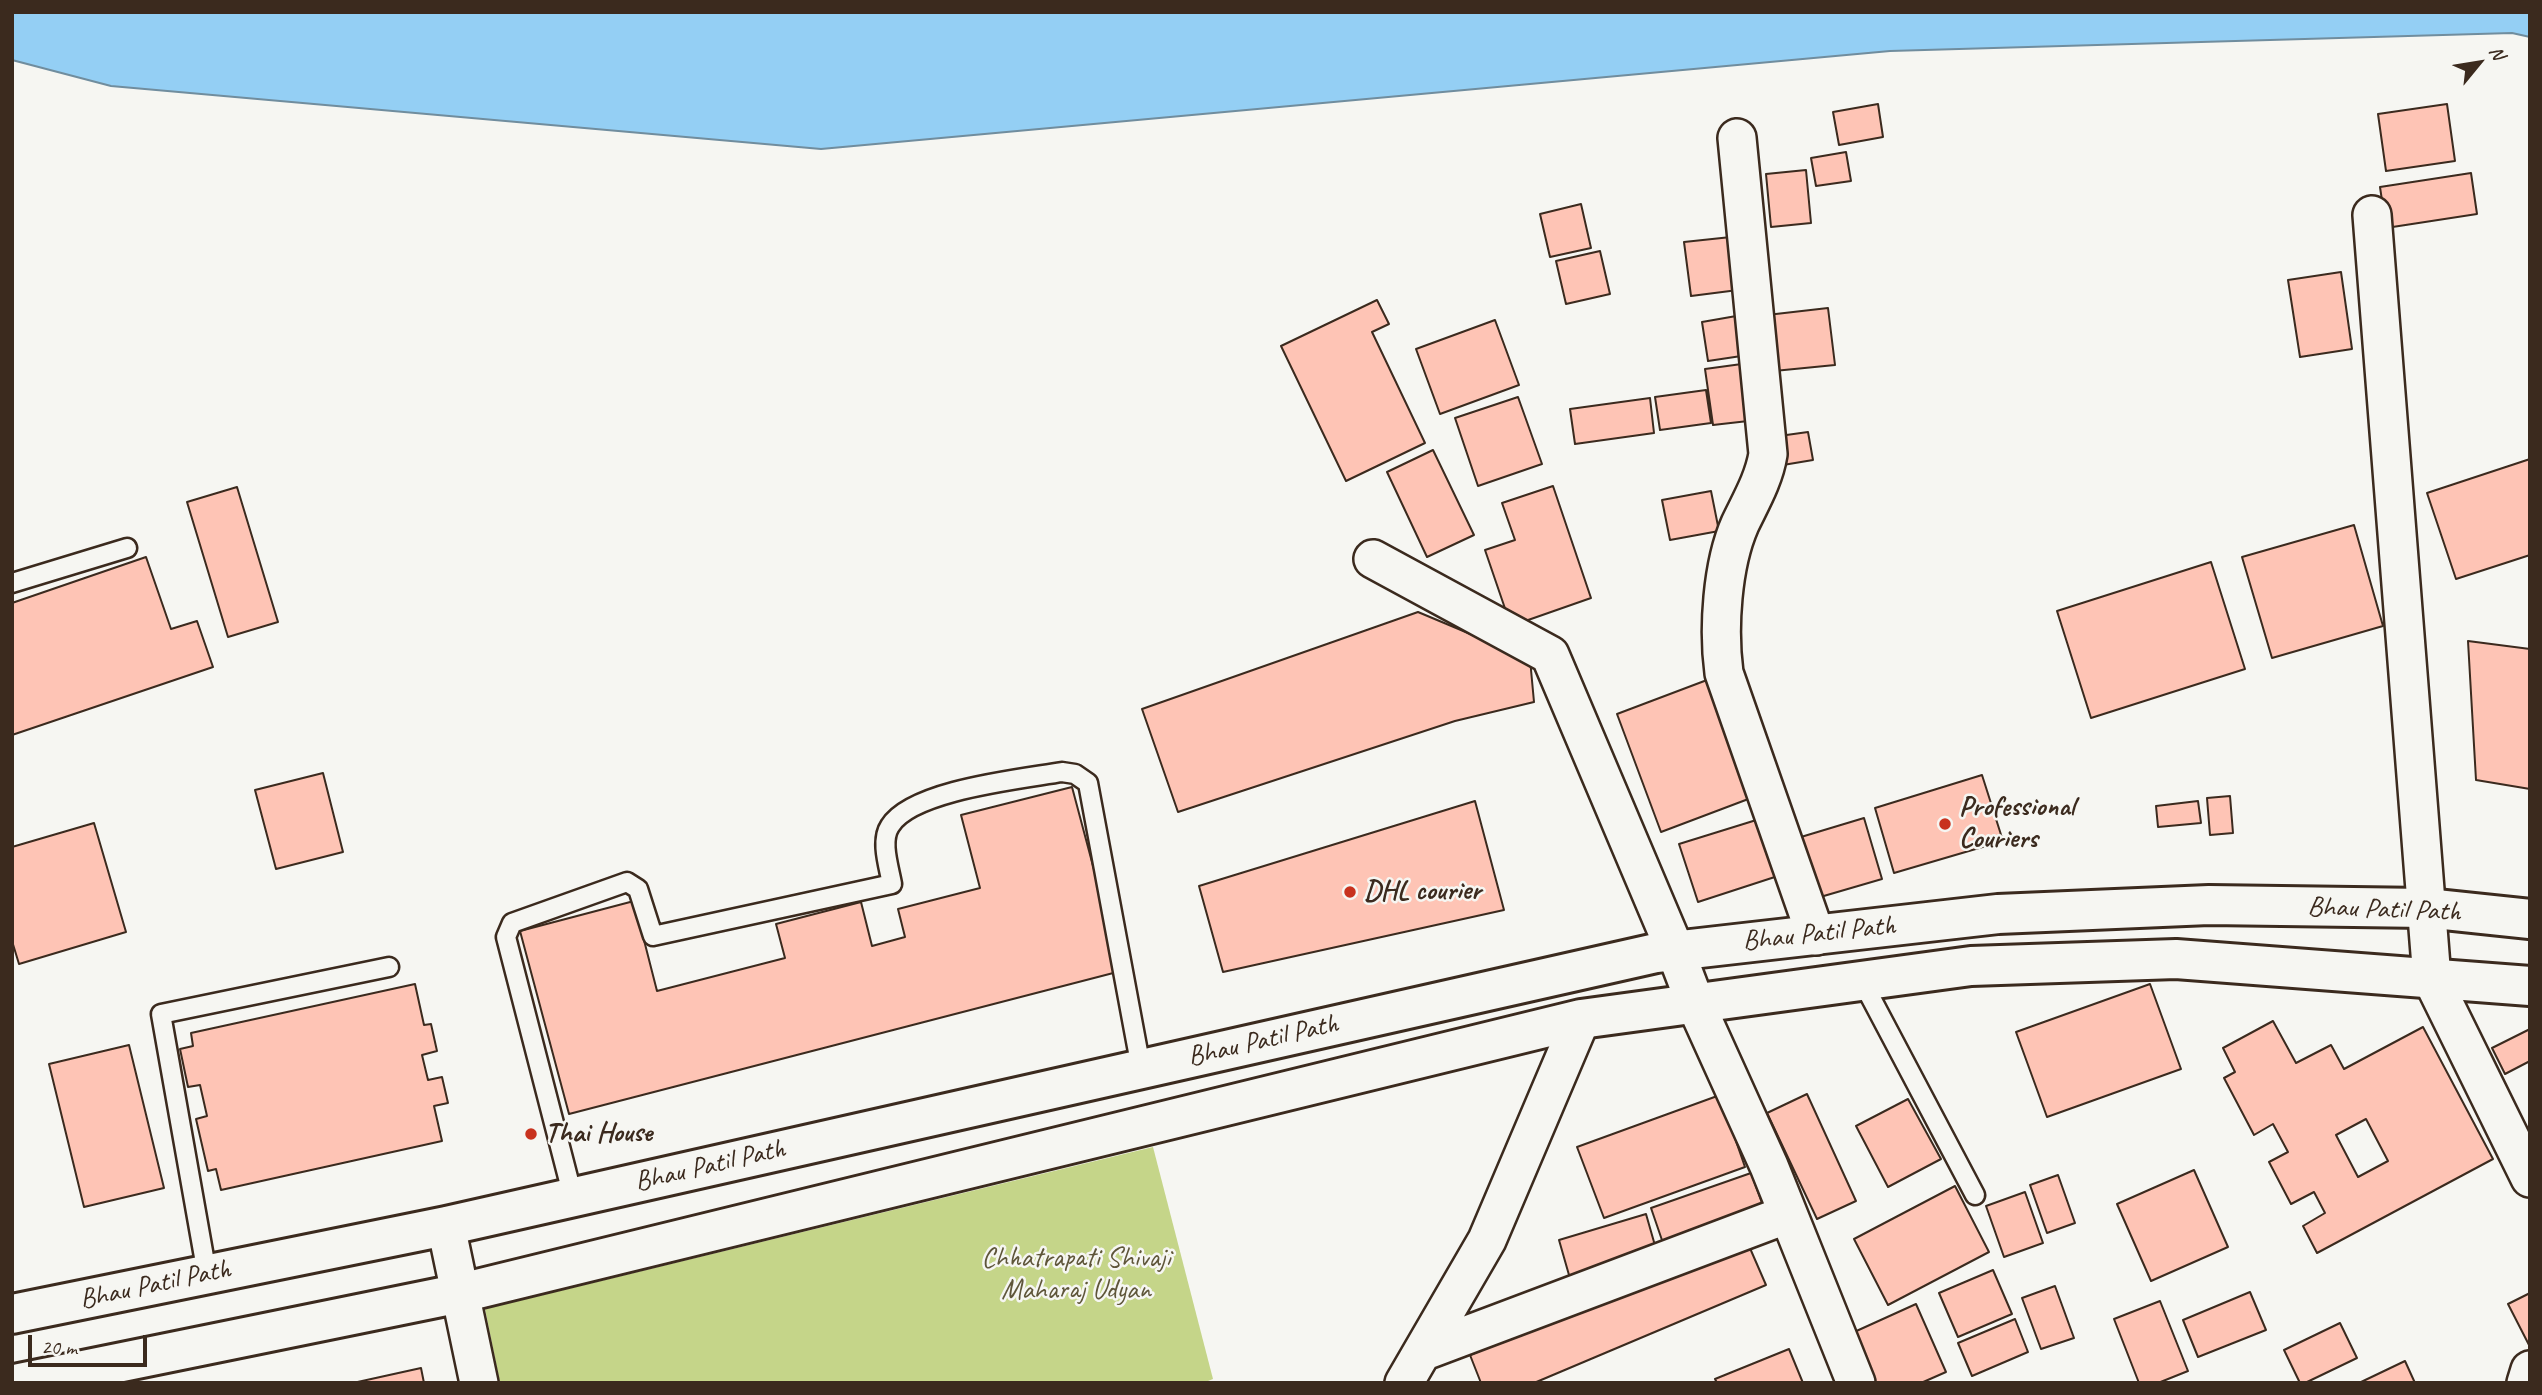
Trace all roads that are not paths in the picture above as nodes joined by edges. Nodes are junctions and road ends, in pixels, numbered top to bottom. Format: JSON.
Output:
{"nodes":[{"id":1,"x":1737,"y":138,"type":"dead end"},
{"id":2,"x":2372,"y":215,"type":"dead end"},
{"id":3,"x":127,"y":548,"type":"dead end"},
{"id":4,"x":1373,"y":559,"type":"dead end"},
{"id":5,"x":12,"y":583,"type":"edge"},
{"id":6,"x":2426,"y":908,"type":"junction"},
{"id":7,"x":2530,"y":919,"type":"edge"},
{"id":8,"x":1816,"y":936,"type":"junction"},
{"id":9,"x":1675,"y":950,"type":"junction"},
{"id":10,"x":389,"y":967,"type":"dead end"},
{"id":11,"x":2432,"y":979,"type":"junction"},
{"id":12,"x":1862,"y":981,"type":"junction"},
{"id":13,"x":2530,"y":986,"type":"edge"},
{"id":14,"x":1696,"y":1005,"type":"junction"},
{"id":15,"x":1581,"y":1019,"type":"junction"},
{"id":16,"x":1141,"y":1068,"type":"junction"},
{"id":17,"x":2527,"y":1165,"type":"edge"},
{"id":18,"x":1975,"y":1195,"type":"dead end"},
{"id":19,"x":573,"y":1197,"type":"junction"},
{"id":20,"x":1788,"y":1214,"type":"junction"},
{"id":21,"x":446,"y":1226,"type":"junction"},
{"id":22,"x":207,"y":1275,"type":"junction"},
{"id":23,"x":461,"y":1293,"type":"junction"},
{"id":24,"x":12,"y":1314,"type":"edge"},
{"id":25,"x":1422,"y":1352,"type":"junction"},
{"id":26,"x":2530,"y":1370,"type":"edge"},
{"id":27,"x":92,"y":1375,"type":"edge"},
{"id":28,"x":19,"y":1383,"type":"edge"},
{"id":29,"x":479,"y":1383,"type":"edge"},
{"id":30,"x":1404,"y":1383,"type":"edge"},
{"id":31,"x":1856,"y":1383,"type":"edge"},
{"id":32,"x":2526,"y":1383,"type":"edge"}],
"edges":[{"from":1,"to":8,"type":"street"},
{"from":2,"to":6,"type":"street"},
{"from":3,"to":5,"type":"lane"},
{"from":4,"to":9,"type":"street"},
{"from":6,"to":7,"type":"main road","name":"Bhau Patil Path"},
{"from":6,"to":8,"type":"main road","name":"Bhau Patil Path"},
{"from":6,"to":11,"type":"street"},
{"from":8,"to":9,"type":"main road","name":"Bhau Patil Path"},
{"from":9,"to":14,"type":"street"},
{"from":9,"to":16,"type":"main road","name":"Bhau Patil Path"},
{"from":10,"to":22,"type":"lane"},
{"from":11,"to":12,"type":"main road","name":"Bhau Patil Path"},
{"from":11,"to":13,"type":"main road","name":"Bhau Patil Path"},
{"from":11,"to":17,"type":"street"},
{"from":12,"to":14,"type":"main road","name":"Bhau Patil Path"},
{"from":12,"to":18,"type":"lane"},
{"from":14,"to":15,"type":"main road","name":"Bhau Patil Path"},
{"from":14,"to":20,"type":"street"},
{"from":15,"to":23,"type":"main road","name":"Bhau Patil Path"},
{"from":15,"to":25,"type":"street"},
{"from":16,"to":19,"type":"main road","name":"Bhau Patil Path"},
{"from":16,"to":19,"type":"lane"},
{"from":19,"to":21,"type":"main road","name":"Bhau Patil Path"},
{"from":20,"to":25,"type":"street"},
{"from":20,"to":31,"type":"street"},
{"from":21,"to":22,"type":"main road","name":"Bhau Patil Path"},
{"from":21,"to":23,"type":"street"},
{"from":22,"to":24,"type":"main road","name":"Bhau Patil Path"},
{"from":23,"to":27,"type":"main road","name":"Bhau Patil Path"},
{"from":23,"to":29,"type":"street"},
{"from":25,"to":30,"type":"street"},
{"from":26,"to":32,"type":"street"},
{"from":27,"to":28,"type":"main road","name":"Bhau Patil Path"}]}
